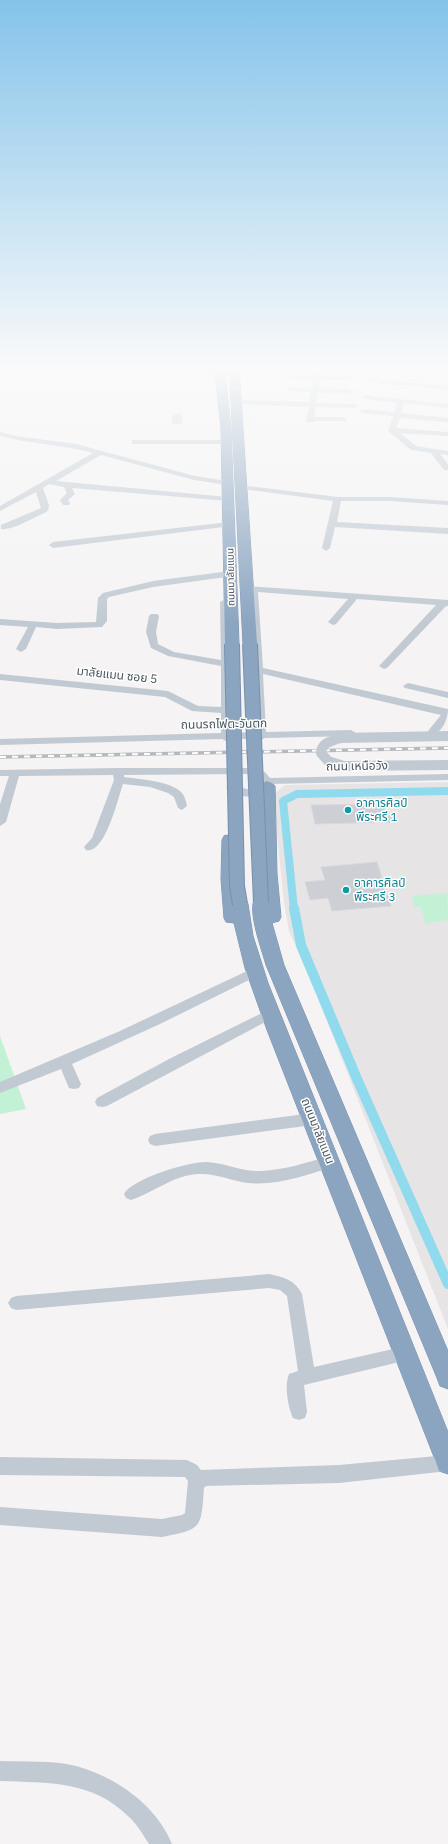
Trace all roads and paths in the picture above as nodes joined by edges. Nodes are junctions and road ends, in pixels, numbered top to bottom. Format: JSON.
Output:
{"nodes":[{"id":1,"x":99,"y":453,"type":"edge"},
{"id":2,"x":105,"y":453,"type":"edge"},
{"id":3,"x":226,"y":453,"type":"edge"},
{"id":4,"x":240,"y":453,"type":"edge"},
{"id":5,"x":436,"y":453,"type":"edge"},
{"id":6,"x":447,"y":468,"type":"dead end"},
{"id":7,"x":49,"y":482,"type":"junction"},
{"id":8,"x":227,"y":483,"type":"junction"},
{"id":9,"x":67,"y":485,"type":"junction"},
{"id":10,"x":242,"y":487,"type":"junction"},
{"id":11,"x":39,"y":488,"type":"junction"},
{"id":12,"x":228,"y":499,"type":"junction"},
{"id":13,"x":338,"y":499,"type":"junction"},
{"id":14,"x":448,"y":502,"type":"edge"},
{"id":15,"x":66,"y":503,"type":"dead end"},
{"id":16,"x":0,"y":509,"type":"edge"},
{"id":17,"x":229,"y":524,"type":"junction"},
{"id":18,"x":332,"y":524,"type":"junction"},
{"id":19,"x":4,"y":527,"type":"dead end"},
{"id":20,"x":448,"y":531,"type":"edge"},
{"id":21,"x":53,"y":545,"type":"dead end"},
{"id":22,"x":326,"y":548,"type":"dead end"},
{"id":23,"x":230,"y":575,"type":"junction"},
{"id":24,"x":250,"y":590,"type":"junction"},
{"id":25,"x":354,"y":597,"type":"junction"},
{"id":26,"x":446,"y":602,"type":"edge"},
{"id":27,"x":154,"y":616,"type":"dead end"},
{"id":28,"x":0,"y":622,"type":"edge"},
{"id":29,"x":334,"y":622,"type":"dead end"},
{"id":30,"x":33,"y":625,"type":"junction"},
{"id":31,"x":21,"y":649,"type":"dead end"},
{"id":32,"x":224,"y":664,"type":"junction"},
{"id":33,"x":384,"y":666,"type":"dead end"},
{"id":34,"x":259,"y":670,"type":"junction"},
{"id":35,"x":0,"y":677,"type":"edge"},
{"id":36,"x":408,"y":686,"type":"dead end"},
{"id":37,"x":448,"y":695,"type":"edge"},
{"id":38,"x":225,"y":713,"type":"junction"},
{"id":39,"x":448,"y":713,"type":"edge"},
{"id":40,"x":261,"y":716,"type":"junction"},
{"id":41,"x":448,"y":731,"type":"edge"},
{"id":42,"x":434,"y":732,"type":"junction"},
{"id":43,"x":448,"y":736,"type":"edge"},
{"id":44,"x":261,"y":737,"type":"junction"},
{"id":45,"x":226,"y":738,"type":"junction"},
{"id":46,"x":0,"y":742,"type":"edge"},
{"id":47,"x":448,"y":765,"type":"edge"},
{"id":48,"x":0,"y":773,"type":"edge"},
{"id":49,"x":15,"y":773,"type":"junction"},
{"id":50,"x":119,"y":776,"type":"junction"},
{"id":51,"x":448,"y":777,"type":"edge"},
{"id":52,"x":231,"y":779,"type":"junction"},
{"id":53,"x":267,"y":783,"type":"junction"},
{"id":54,"x":182,"y":806,"type":"dead end"},
{"id":55,"x":0,"y":822,"type":"edge"},
{"id":56,"x":90,"y":847,"type":"dead end"},
{"id":57,"x":247,"y":976,"type":"junction"},
{"id":58,"x":264,"y":1017,"type":"junction"},
{"id":59,"x":302,"y":1031,"type":"junction"},
{"id":60,"x":64,"y":1061,"type":"junction"},
{"id":61,"x":74,"y":1084,"type":"dead end"},
{"id":62,"x":0,"y":1088,"type":"edge"},
{"id":63,"x":102,"y":1102,"type":"dead end"},
{"id":64,"x":311,"y":1116,"type":"junction"},
{"id":65,"x":155,"y":1140,"type":"dead end"},
{"id":66,"x":330,"y":1162,"type":"junction"},
{"id":67,"x":130,"y":1194,"type":"dead end"},
{"id":68,"x":16,"y":1303,"type":"dead end"},
{"id":69,"x":406,"y":1354,"type":"junction"},
{"id":70,"x":308,"y":1377,"type":"junction"},
{"id":71,"x":448,"y":1378,"type":"edge"},
{"id":72,"x":299,"y":1412,"type":"dead end"},
{"id":73,"x":448,"y":1463,"type":"edge"},
{"id":74,"x":0,"y":1466,"type":"edge"},
{"id":75,"x":199,"y":1481,"type":"junction"},
{"id":76,"x":0,"y":1516,"type":"edge"},
{"id":77,"x":0,"y":1771,"type":"edge"},
{"id":78,"x":162,"y":1844,"type":"edge"}],
"edges":[{"from":1,"to":7,"type":"street"},
{"from":2,"to":8,"type":"street"},
{"from":3,"to":8,"type":"highway","name":"ถนนมาลัยแมน"},
{"from":4,"to":10,"type":"highway","name":"ถนนมาลัยแมน"},
{"from":5,"to":6,"type":"street"},
{"from":7,"to":9,"type":"street"},
{"from":7,"to":11,"type":"street"},
{"from":8,"to":12,"type":"highway","name":"ถนนมาลัยแมน"},
{"from":9,"to":12,"type":"street"},
{"from":9,"to":15,"type":"street"},
{"from":10,"to":13,"type":"street"},
{"from":10,"to":24,"type":"highway","name":"ถนนมาลัยแมน"},
{"from":11,"to":16,"type":"street"},
{"from":11,"to":19,"type":"street"},
{"from":12,"to":17,"type":"highway","name":"ถนนมาลัยแมน"},
{"from":13,"to":14,"type":"street"},
{"from":13,"to":18,"type":"street"},
{"from":17,"to":21,"type":"street"},
{"from":17,"to":23,"type":"highway","name":"ถนนมาลัยแมน"},
{"from":18,"to":20,"type":"street"},
{"from":18,"to":22,"type":"street"},
{"from":23,"to":30,"type":"street"},
{"from":23,"to":32,"type":"street"},
{"from":23,"to":64,"type":"highway","name":"ถนนมาลัยแมน","bridge":true},
{"from":24,"to":25,"type":"street"},
{"from":24,"to":34,"type":"street"},
{"from":24,"to":59,"type":"highway","name":"ถนนมาลัยแมน","bridge":true},
{"from":25,"to":26,"type":"street"},
{"from":25,"to":29,"type":"street"},
{"from":26,"to":33,"type":"street"},
{"from":27,"to":32,"type":"street"},
{"from":28,"to":30,"type":"street"},
{"from":30,"to":31,"type":"street"},
{"from":32,"to":38,"type":"street"},
{"from":34,"to":39,"type":"street"},
{"from":34,"to":40,"type":"street"},
{"from":35,"to":38,"type":"street","name":"มาลัยแมน ซอย 5"},
{"from":36,"to":37,"type":"street"},
{"from":38,"to":40,"type":"street","name":"มาลัยแมน ซอย 5"},
{"from":38,"to":45,"type":"street"},
{"from":39,"to":42,"type":"street"},
{"from":40,"to":44,"type":"street"},
{"from":41,"to":42,"type":"street","name":"ถนนรถไฟตะวันตก"},
{"from":42,"to":44,"type":"street","name":"ถนนรถไฟตะวันตก"},
{"from":43,"to":47,"type":"street","bridge":true},
{"from":44,"to":45,"type":"street","name":"ถนนรถไฟตะวันตก"},
{"from":45,"to":46,"type":"street","name":"ถนนรถไฟตะวันตก"},
{"from":48,"to":49,"type":"street"},
{"from":49,"to":50,"type":"street"},
{"from":49,"to":55,"type":"street"},
{"from":50,"to":52,"type":"street"},
{"from":50,"to":54,"type":"street"},
{"from":50,"to":56,"type":"street"},
{"from":51,"to":53,"type":"street","name":"ถนน เหนือวัง"},
{"from":52,"to":53,"type":"street"},
{"from":52,"to":53,"type":"street"},
{"from":52,"to":57,"type":"highway"},
{"from":53,"to":59,"type":"highway"},
{"from":57,"to":58,"type":"highway"},
{"from":57,"to":60,"type":"street"},
{"from":58,"to":63,"type":"street"},
{"from":58,"to":64,"type":"highway"},
{"from":59,"to":71,"type":"highway","name":"ถนนมาลัยแมน"},
{"from":60,"to":61,"type":"street"},
{"from":60,"to":62,"type":"street"},
{"from":64,"to":65,"type":"street"},
{"from":64,"to":66,"type":"highway","name":"ถนนมาลัยแมน"},
{"from":66,"to":67,"type":"street"},
{"from":66,"to":69,"type":"highway","name":"ถนนมาลัยแมน"},
{"from":68,"to":70,"type":"street"},
{"from":69,"to":70,"type":"street"},
{"from":69,"to":73,"type":"highway","name":"ถนนมาลัยแมน"},
{"from":70,"to":72,"type":"street"},
{"from":73,"to":75,"type":"street"},
{"from":74,"to":75,"type":"street"},
{"from":75,"to":76,"type":"street"},
{"from":77,"to":78,"type":"street"}]}
